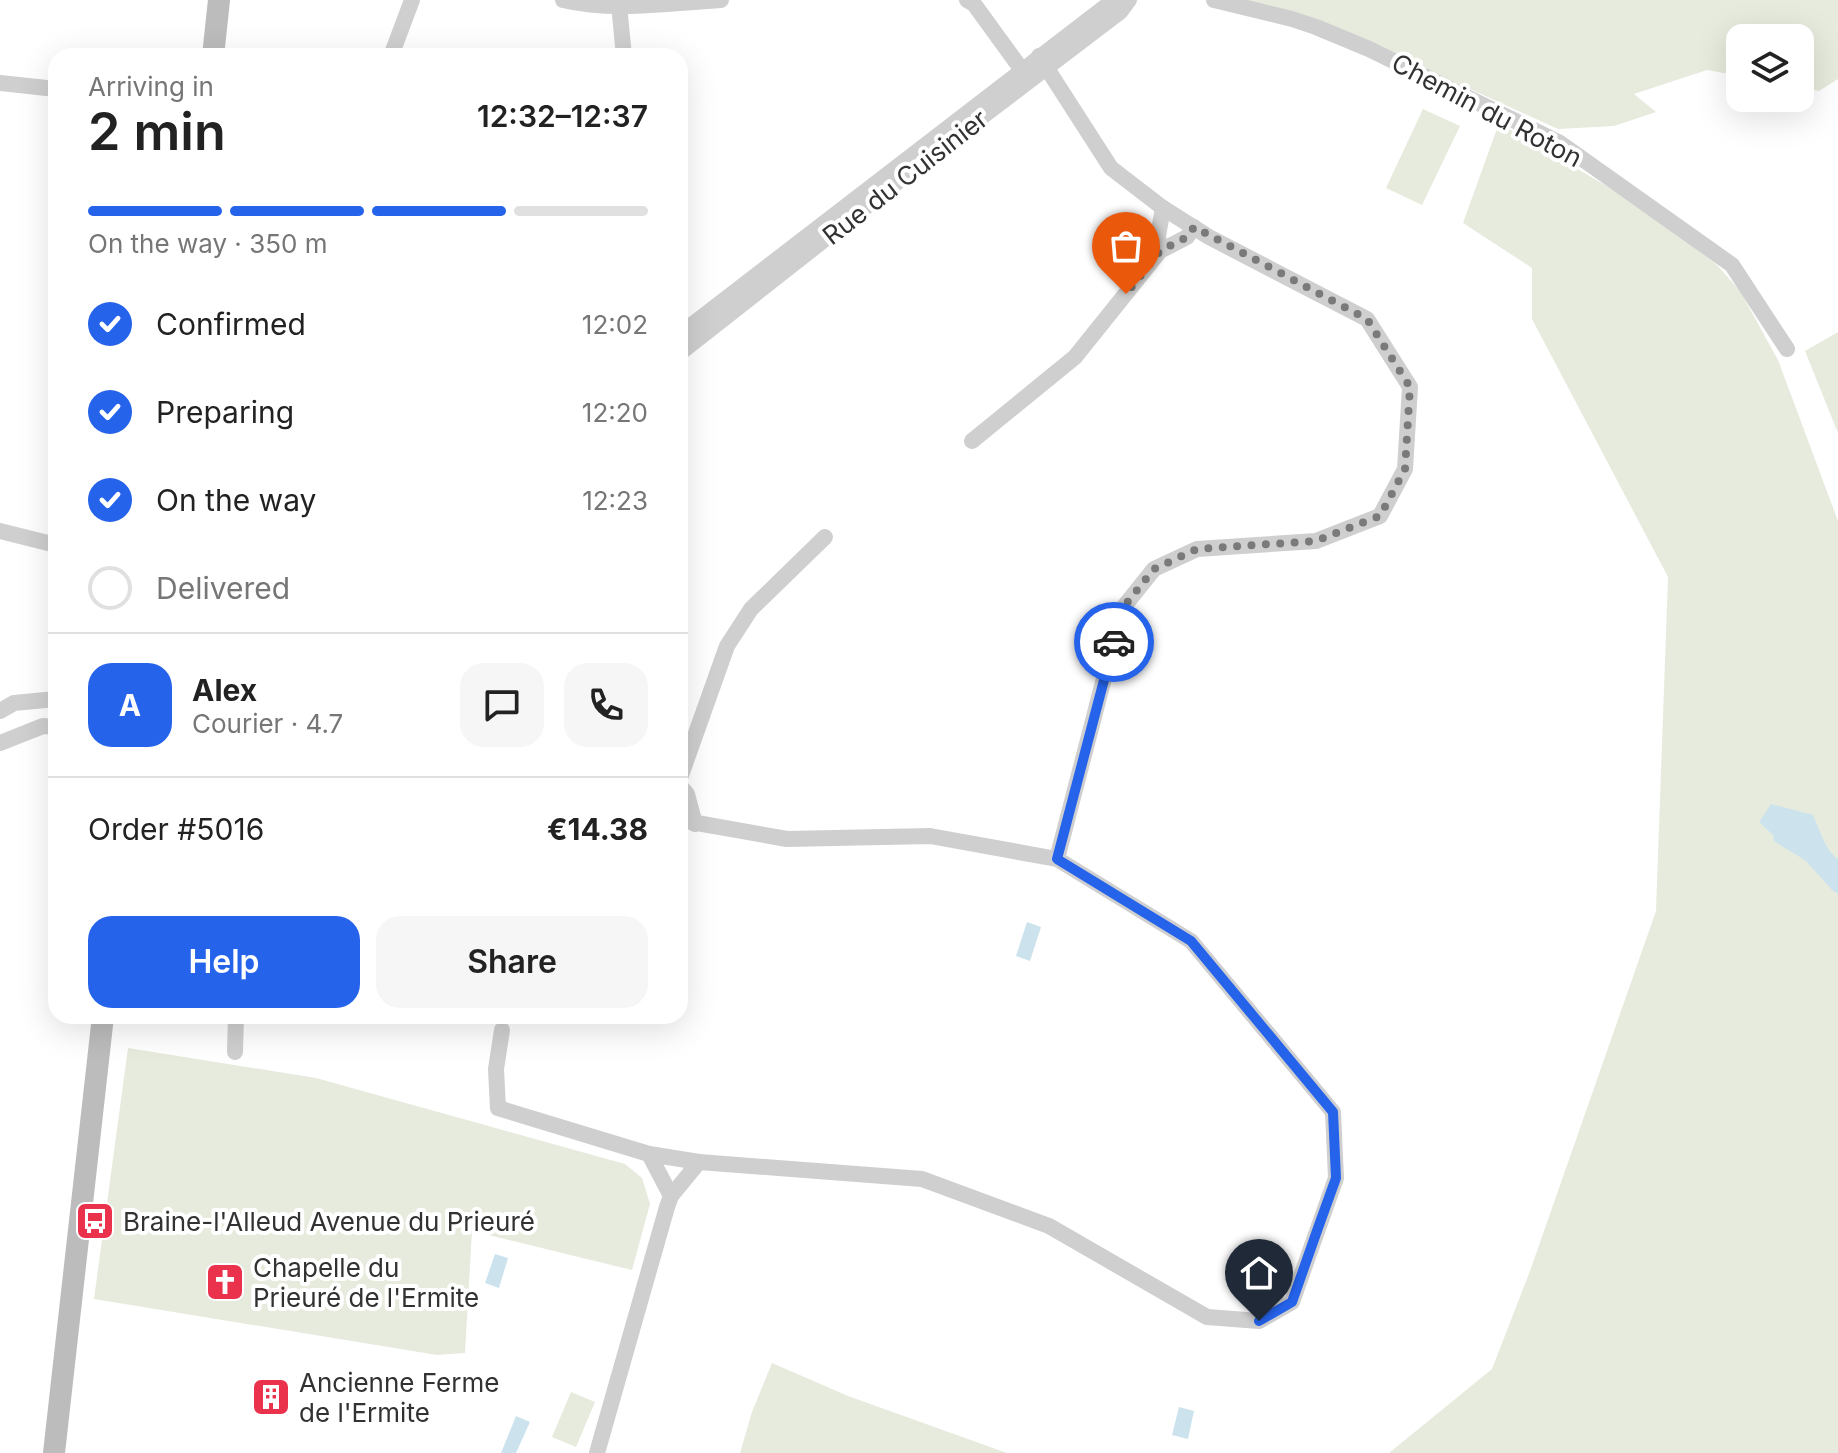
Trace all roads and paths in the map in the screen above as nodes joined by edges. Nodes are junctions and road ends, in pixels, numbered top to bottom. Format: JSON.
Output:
{"nodes":[{"id":1,"x":219,"y":0,"type":"edge"},
{"id":2,"x":412,"y":0,"type":"edge"},
{"id":3,"x":563,"y":0,"type":"edge"},
{"id":4,"x":721,"y":0,"type":"edge"},
{"id":5,"x":967,"y":0,"type":"edge"},
{"id":6,"x":1114,"y":0,"type":"edge"},
{"id":7,"x":1129,"y":0,"type":"edge"},
{"id":8,"x":1214,"y":0,"type":"edge"},
{"id":9,"x":619,"y":5,"type":"junction"},
{"id":10,"x":214,"y":48,"type":"edge"},
{"id":11,"x":394,"y":48,"type":"edge"},
{"id":12,"x":623,"y":48,"type":"edge"},
{"id":13,"x":1043,"y":63,"type":"junction"},
{"id":14,"x":1026,"y":76,"type":"junction"},
{"id":15,"x":0,"y":83,"type":"edge"},
{"id":16,"x":48,"y":88,"type":"edge"},
{"id":17,"x":1163,"y":208,"type":"junction"},
{"id":18,"x":1194,"y":227,"type":"junction"},
{"id":19,"x":1160,"y":251,"type":"junction"},
{"id":20,"x":688,"y":328,"type":"edge"},
{"id":21,"x":688,"y":347,"type":"edge"},
{"id":22,"x":1787,"y":349,"type":"dead end"},
{"id":23,"x":972,"y":441,"type":"dead end"},
{"id":24,"x":0,"y":531,"type":"edge"},
{"id":25,"x":825,"y":537,"type":"dead end"},
{"id":26,"x":48,"y":543,"type":"edge"},
{"id":27,"x":48,"y":700,"type":"edge"},
{"id":28,"x":0,"y":711,"type":"edge"},
{"id":29,"x":48,"y":726,"type":"edge"},
{"id":30,"x":0,"y":743,"type":"edge"},
{"id":31,"x":688,"y":756,"type":"edge"},
{"id":32,"x":688,"y":799,"type":"edge"},
{"id":33,"x":688,"y":822,"type":"edge"},
{"id":34,"x":1057,"y":859,"type":"junction"},
{"id":35,"x":102,"y":1024,"type":"edge"},
{"id":36,"x":236,"y":1024,"type":"edge"},
{"id":37,"x":502,"y":1030,"type":"dead end"},
{"id":38,"x":235,"y":1052,"type":"dead end"},
{"id":39,"x":649,"y":1154,"type":"junction"},
{"id":40,"x":699,"y":1162,"type":"junction"},
{"id":41,"x":671,"y":1196,"type":"junction"},
{"id":42,"x":54,"y":1453,"type":"edge"},
{"id":43,"x":597,"y":1453,"type":"edge"}],
"edges":[{"from":1,"to":10,"type":"main road"},
{"from":2,"to":11,"type":"street"},
{"from":3,"to":9,"type":"street"},
{"from":4,"to":9,"type":"street"},
{"from":5,"to":14,"type":"street"},
{"from":6,"to":13,"type":"street","name":"Rue du Cuisinier"},
{"from":7,"to":13,"type":"street","name":"Rue du Cuisinier"},
{"from":8,"to":22,"type":"street","name":"Chemin du Roton"},
{"from":9,"to":12,"type":"street"},
{"from":13,"to":14,"type":"street","name":"Rue du Cuisinier"},
{"from":13,"to":17,"type":"street"},
{"from":14,"to":20,"type":"street","name":"Rue du Cuisinier"},
{"from":14,"to":21,"type":"street","name":"Rue du Cuisinier"},
{"from":15,"to":16,"type":"street"},
{"from":17,"to":18,"type":"street"},
{"from":17,"to":19,"type":"street"},
{"from":18,"to":19,"type":"street"},
{"from":18,"to":34,"type":"street"},
{"from":19,"to":23,"type":"street"},
{"from":24,"to":26,"type":"street"},
{"from":25,"to":31,"type":"street"},
{"from":27,"to":28,"type":"street"},
{"from":29,"to":30,"type":"street"},
{"from":32,"to":33,"type":"street"},
{"from":33,"to":34,"type":"street"},
{"from":34,"to":40,"type":"street"},
{"from":35,"to":42,"type":"main road"},
{"from":36,"to":38,"type":"street"},
{"from":37,"to":39,"type":"street"},
{"from":39,"to":40,"type":"street"},
{"from":39,"to":41,"type":"street"},
{"from":40,"to":41,"type":"street"},
{"from":41,"to":43,"type":"street"}]}
